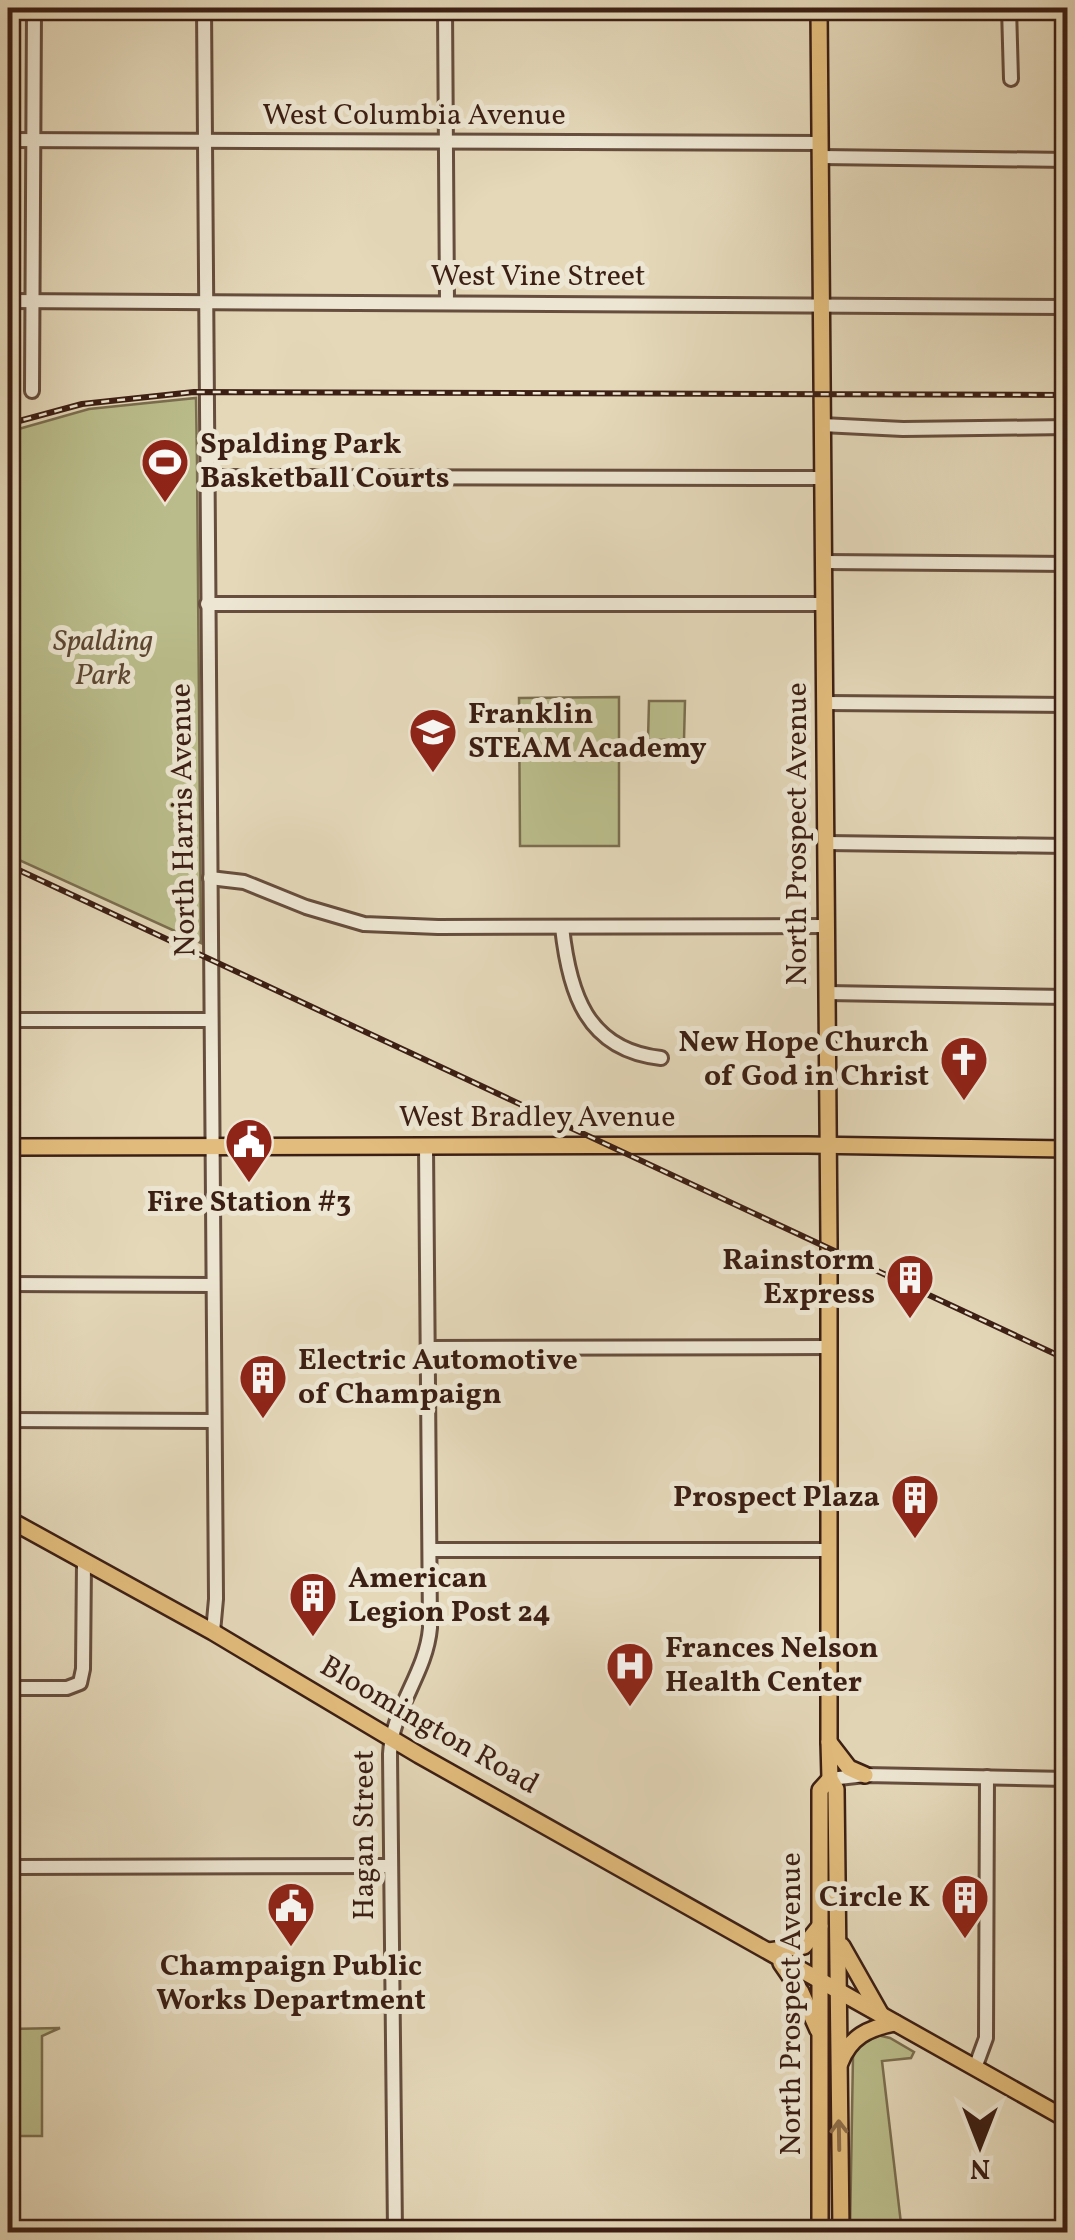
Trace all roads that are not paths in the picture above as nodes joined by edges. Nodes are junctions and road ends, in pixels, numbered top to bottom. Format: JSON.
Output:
{"nodes":[{"id":1,"x":34,"y":8,"type":"edge"},
{"id":2,"x":204,"y":8,"type":"edge"},
{"id":3,"x":445,"y":8,"type":"edge"},
{"id":4,"x":818,"y":8,"type":"edge"},
{"id":5,"x":1009,"y":8,"type":"edge"},
{"id":6,"x":1011,"y":79,"type":"dead end"},
{"id":7,"x":8,"y":140,"type":"edge"},
{"id":8,"x":33,"y":140,"type":"junction"},
{"id":9,"x":205,"y":140,"type":"junction"},
{"id":10,"x":446,"y":141,"type":"junction"},
{"id":11,"x":820,"y":150,"type":"junction"},
{"id":12,"x":1068,"y":160,"type":"edge"},
{"id":13,"x":8,"y":301,"type":"edge"},
{"id":14,"x":206,"y":301,"type":"junction"},
{"id":15,"x":446,"y":302,"type":"junction"},
{"id":16,"x":822,"y":304,"type":"junction"},
{"id":17,"x":34,"y":307,"type":"junction"},
{"id":18,"x":1068,"y":307,"type":"edge"},
{"id":19,"x":32,"y":391,"type":"dead end"},
{"id":20,"x":822,"y":425,"type":"junction"},
{"id":21,"x":1068,"y":426,"type":"edge"},
{"id":22,"x":207,"y":476,"type":"junction"},
{"id":23,"x":823,"y":478,"type":"junction"},
{"id":24,"x":824,"y":562,"type":"junction"},
{"id":25,"x":1068,"y":564,"type":"edge"},
{"id":26,"x":207,"y":604,"type":"junction"},
{"id":27,"x":824,"y":604,"type":"junction"},
{"id":28,"x":825,"y":702,"type":"junction"},
{"id":29,"x":1068,"y":705,"type":"edge"},
{"id":30,"x":826,"y":843,"type":"junction"},
{"id":31,"x":1068,"y":846,"type":"edge"},
{"id":32,"x":210,"y":878,"type":"junction"},
{"id":33,"x":827,"y":926,"type":"junction"},
{"id":34,"x":562,"y":927,"type":"junction"},
{"id":35,"x":827,"y":993,"type":"junction"},
{"id":36,"x":1068,"y":996,"type":"edge"},
{"id":37,"x":8,"y":1020,"type":"edge"},
{"id":38,"x":211,"y":1020,"type":"junction"},
{"id":39,"x":661,"y":1058,"type":"dead end"},
{"id":40,"x":828,"y":1145,"type":"junction"},
{"id":41,"x":212,"y":1146,"type":"junction"},
{"id":42,"x":426,"y":1146,"type":"junction"},
{"id":43,"x":8,"y":1147,"type":"edge"},
{"id":44,"x":1068,"y":1149,"type":"edge"},
{"id":45,"x":8,"y":1284,"type":"edge"},
{"id":46,"x":212,"y":1285,"type":"junction"},
{"id":47,"x":829,"y":1347,"type":"junction"},
{"id":48,"x":428,"y":1348,"type":"junction"},
{"id":49,"x":8,"y":1420,"type":"edge"},
{"id":50,"x":214,"y":1422,"type":"junction"},
{"id":51,"x":8,"y":1519,"type":"edge"},
{"id":52,"x":430,"y":1550,"type":"junction"},
{"id":53,"x":829,"y":1550,"type":"junction"},
{"id":54,"x":84,"y":1562,"type":"junction"},
{"id":55,"x":213,"y":1632,"type":"junction"},
{"id":56,"x":8,"y":1688,"type":"edge"},
{"id":57,"x":390,"y":1737,"type":"junction"},
{"id":58,"x":829,"y":1742,"type":"junction"},
{"id":59,"x":864,"y":1776,"type":"junction"},
{"id":60,"x":987,"y":1777,"type":"junction"},
{"id":61,"x":830,"y":1779,"type":"junction"},
{"id":62,"x":1068,"y":1779,"type":"edge"},
{"id":63,"x":389,"y":1866,"type":"junction"},
{"id":64,"x":10,"y":1867,"type":"edge"},
{"id":65,"x":822,"y":1922,"type":"junction"},
{"id":66,"x":840,"y":1938,"type":"junction"},
{"id":67,"x":772,"y":1954,"type":"junction"},
{"id":68,"x":822,"y":1983,"type":"junction"},
{"id":69,"x":838,"y":1991,"type":"junction"},
{"id":70,"x":888,"y":2019,"type":"junction"},
{"id":71,"x":819,"y":2032,"type":"junction"},
{"id":72,"x":838,"y":2067,"type":"junction"},
{"id":73,"x":975,"y":2068,"type":"junction"},
{"id":74,"x":1068,"y":2120,"type":"edge"},
{"id":75,"x":394,"y":2232,"type":"edge"},
{"id":76,"x":820,"y":2232,"type":"edge"},
{"id":77,"x":840,"y":2232,"type":"edge"}],
"edges":[{"from":1,"to":8,"type":"street"},
{"from":2,"to":9,"type":"street","name":"North Harris Avenue"},
{"from":3,"to":10,"type":"street"},
{"from":4,"to":11,"type":"main road","name":"North Prospect Avenue"},
{"from":5,"to":6,"type":"street"},
{"from":7,"to":8,"type":"street","name":"West Columbia Avenue"},
{"from":8,"to":9,"type":"street","name":"West Columbia Avenue"},
{"from":8,"to":17,"type":"street"},
{"from":9,"to":10,"type":"street","name":"West Columbia Avenue"},
{"from":9,"to":14,"type":"street","name":"North Harris Avenue"},
{"from":10,"to":11,"type":"street","name":"West Columbia Avenue"},
{"from":10,"to":15,"type":"street"},
{"from":11,"to":12,"type":"street","name":"West Columbia Avenue"},
{"from":11,"to":16,"type":"main road","name":"North Prospect Avenue"},
{"from":13,"to":17,"type":"street","name":"West Vine Street"},
{"from":14,"to":15,"type":"street","name":"West Vine Street"},
{"from":14,"to":17,"type":"street","name":"West Vine Street"},
{"from":14,"to":22,"type":"street","name":"North Harris Avenue"},
{"from":15,"to":16,"type":"street","name":"West Vine Street"},
{"from":16,"to":18,"type":"street","name":"West Vine Street"},
{"from":16,"to":20,"type":"main road","name":"North Prospect Avenue"},
{"from":17,"to":19,"type":"street"},
{"from":20,"to":21,"type":"street"},
{"from":20,"to":23,"type":"main road","name":"North Prospect Avenue"},
{"from":22,"to":23,"type":"street"},
{"from":22,"to":26,"type":"street","name":"North Harris Avenue"},
{"from":23,"to":24,"type":"main road","name":"North Prospect Avenue"},
{"from":24,"to":25,"type":"street"},
{"from":24,"to":27,"type":"main road","name":"North Prospect Avenue"},
{"from":26,"to":27,"type":"street"},
{"from":26,"to":32,"type":"street","name":"North Harris Avenue"},
{"from":27,"to":28,"type":"main road","name":"North Prospect Avenue"},
{"from":28,"to":29,"type":"street"},
{"from":28,"to":30,"type":"main road","name":"North Prospect Avenue"},
{"from":30,"to":31,"type":"street"},
{"from":30,"to":33,"type":"main road","name":"North Prospect Avenue"},
{"from":32,"to":34,"type":"street"},
{"from":32,"to":38,"type":"street","name":"North Harris Avenue"},
{"from":33,"to":34,"type":"street"},
{"from":33,"to":35,"type":"main road","name":"North Prospect Avenue"},
{"from":34,"to":39,"type":"street"},
{"from":35,"to":36,"type":"street"},
{"from":35,"to":40,"type":"main road","name":"North Prospect Avenue"},
{"from":37,"to":38,"type":"street"},
{"from":38,"to":41,"type":"street","name":"North Harris Avenue"},
{"from":40,"to":42,"type":"main road","name":"West Bradley Avenue"},
{"from":40,"to":44,"type":"main road","name":"West Bradley Avenue"},
{"from":40,"to":47,"type":"main road","name":"North Prospect Avenue"},
{"from":41,"to":42,"type":"main road","name":"West Bradley Avenue"},
{"from":41,"to":43,"type":"main road","name":"West Bradley Avenue"},
{"from":41,"to":46,"type":"street","name":"North Harris Avenue"},
{"from":42,"to":48,"type":"street","name":"Hagan Street"},
{"from":45,"to":46,"type":"street"},
{"from":46,"to":50,"type":"street","name":"North Harris Avenue"},
{"from":47,"to":48,"type":"street"},
{"from":47,"to":53,"type":"main road","name":"North Prospect Avenue"},
{"from":48,"to":52,"type":"street","name":"Hagan Street"},
{"from":49,"to":50,"type":"street"},
{"from":50,"to":55,"type":"street","name":"North Harris Avenue"},
{"from":51,"to":54,"type":"main road","name":"Bloomington Road"},
{"from":52,"to":53,"type":"street"},
{"from":52,"to":57,"type":"street","name":"Hagan Street"},
{"from":53,"to":58,"type":"main road","name":"North Prospect Avenue"},
{"from":54,"to":55,"type":"main road","name":"Bloomington Road"},
{"from":54,"to":56,"type":"street"},
{"from":55,"to":57,"type":"main road","name":"Bloomington Road"},
{"from":57,"to":63,"type":"street","name":"Hagan Street"},
{"from":57,"to":67,"type":"main road","name":"Bloomington Road"},
{"from":58,"to":59,"type":"main road"},
{"from":58,"to":61,"type":"main road","name":"North Prospect Avenue"},
{"from":59,"to":60,"type":"street"},
{"from":59,"to":61,"type":"street"},
{"from":60,"to":62,"type":"street"},
{"from":60,"to":73,"type":"street"},
{"from":61,"to":65,"type":"main road","name":"North Prospect Avenue"},
{"from":61,"to":66,"type":"main road","name":"North Prospect Avenue"},
{"from":63,"to":64,"type":"street"},
{"from":63,"to":75,"type":"street","name":"Hagan Street"},
{"from":65,"to":67,"type":"main road"},
{"from":65,"to":68,"type":"main road","name":"North Prospect Avenue"},
{"from":66,"to":69,"type":"main road","name":"North Prospect Avenue"},
{"from":66,"to":70,"type":"main road"},
{"from":67,"to":68,"type":"main road","name":"Bloomington Road"},
{"from":67,"to":71,"type":"main road"},
{"from":68,"to":69,"type":"main road","name":"Bloomington Road"},
{"from":68,"to":71,"type":"main road","name":"North Prospect Avenue"},
{"from":69,"to":70,"type":"main road","name":"Bloomington Road"},
{"from":69,"to":72,"type":"main road","name":"North Prospect Avenue"},
{"from":70,"to":72,"type":"main road"},
{"from":70,"to":73,"type":"main road","name":"Bloomington Road"},
{"from":71,"to":76,"type":"main road","name":"North Prospect Avenue"},
{"from":77,"to":72,"type":"main road","name":"North Prospect Avenue","one_way":true},
{"from":73,"to":74,"type":"main road","name":"Bloomington Road"}]}
